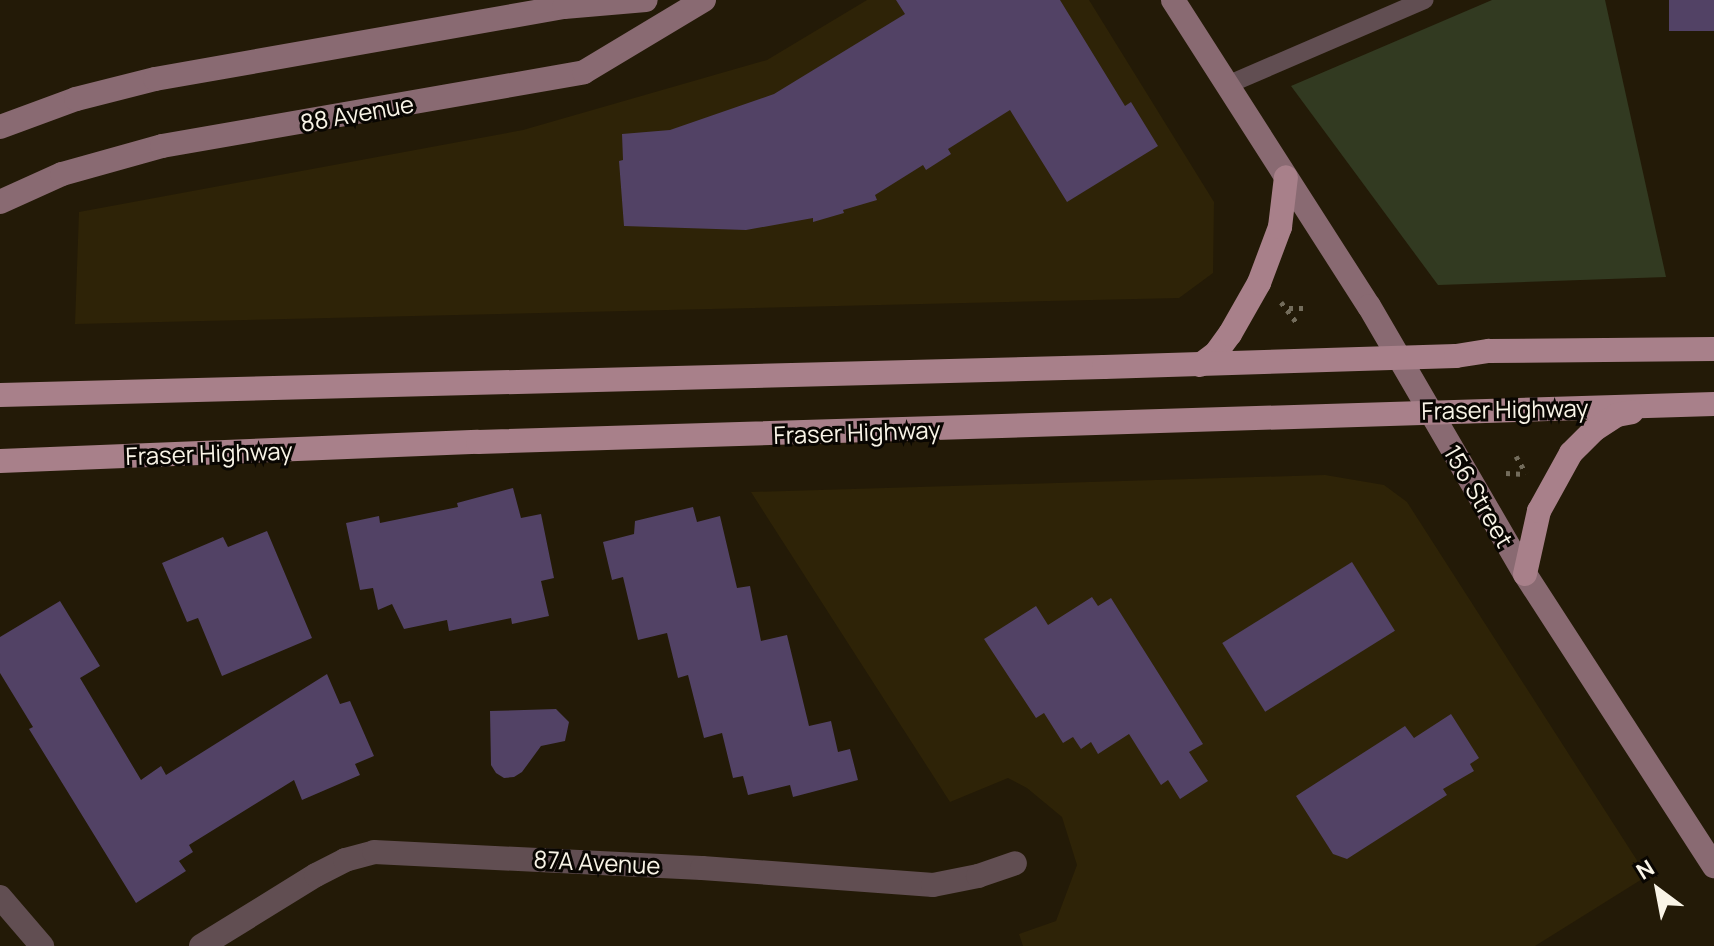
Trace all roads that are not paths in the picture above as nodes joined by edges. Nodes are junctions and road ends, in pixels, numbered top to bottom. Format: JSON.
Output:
{"nodes":[{"id":1,"x":646,"y":0,"type":"edge"},
{"id":2,"x":704,"y":0,"type":"edge"},
{"id":3,"x":1173,"y":0,"type":"edge"},
{"id":4,"x":1424,"y":0,"type":"edge"},
{"id":5,"x":1227,"y":85,"type":"junction"},
{"id":6,"x":0,"y":127,"type":"edge"},
{"id":7,"x":1286,"y":177,"type":"junction"},
{"id":8,"x":0,"y":202,"type":"edge"},
{"id":9,"x":1714,"y":349,"type":"edge"},
{"id":10,"x":1399,"y":356,"type":"junction"},
{"id":11,"x":1200,"y":365,"type":"junction"},
{"id":12,"x":0,"y":395,"type":"edge"},
{"id":13,"x":1714,"y":404,"type":"edge"},
{"id":14,"x":1656,"y":406,"type":"junction"},
{"id":15,"x":1431,"y":411,"type":"junction"},
{"id":16,"x":0,"y":461,"type":"edge"},
{"id":17,"x":1525,"y":574,"type":"junction"},
{"id":18,"x":1015,"y":863,"type":"dead end"},
{"id":19,"x":1714,"y":866,"type":"edge"},
{"id":20,"x":0,"y":897,"type":"edge"},
{"id":21,"x":42,"y":946,"type":"edge"},
{"id":22,"x":201,"y":946,"type":"edge"}],
"edges":[{"from":1,"to":6,"type":"main road"},
{"from":2,"to":8,"type":"main road","name":"88 Avenue"},
{"from":3,"to":5,"type":"main road","name":"156 Street"},
{"from":4,"to":5,"type":"lane"},
{"from":5,"to":7,"type":"main road","name":"156 Street"},
{"from":7,"to":10,"type":"main road","name":"156 Street"},
{"from":7,"to":11,"type":"main road"},
{"from":9,"to":10,"type":"main road"},
{"from":10,"to":11,"type":"main road"},
{"from":10,"to":15,"type":"main road","name":"156 Street"},
{"from":11,"to":12,"type":"main road"},
{"from":13,"to":14,"type":"main road","name":"Fraser Highway"},
{"from":14,"to":15,"type":"main road","name":"Fraser Highway"},
{"from":14,"to":17,"type":"main road"},
{"from":15,"to":16,"type":"main road","name":"Fraser Highway"},
{"from":15,"to":17,"type":"main road","name":"156 Street"},
{"from":17,"to":19,"type":"main road","name":"156 Street"},
{"from":18,"to":22,"type":"street","name":"87A Avenue"},
{"from":20,"to":21,"type":"street"}]}
